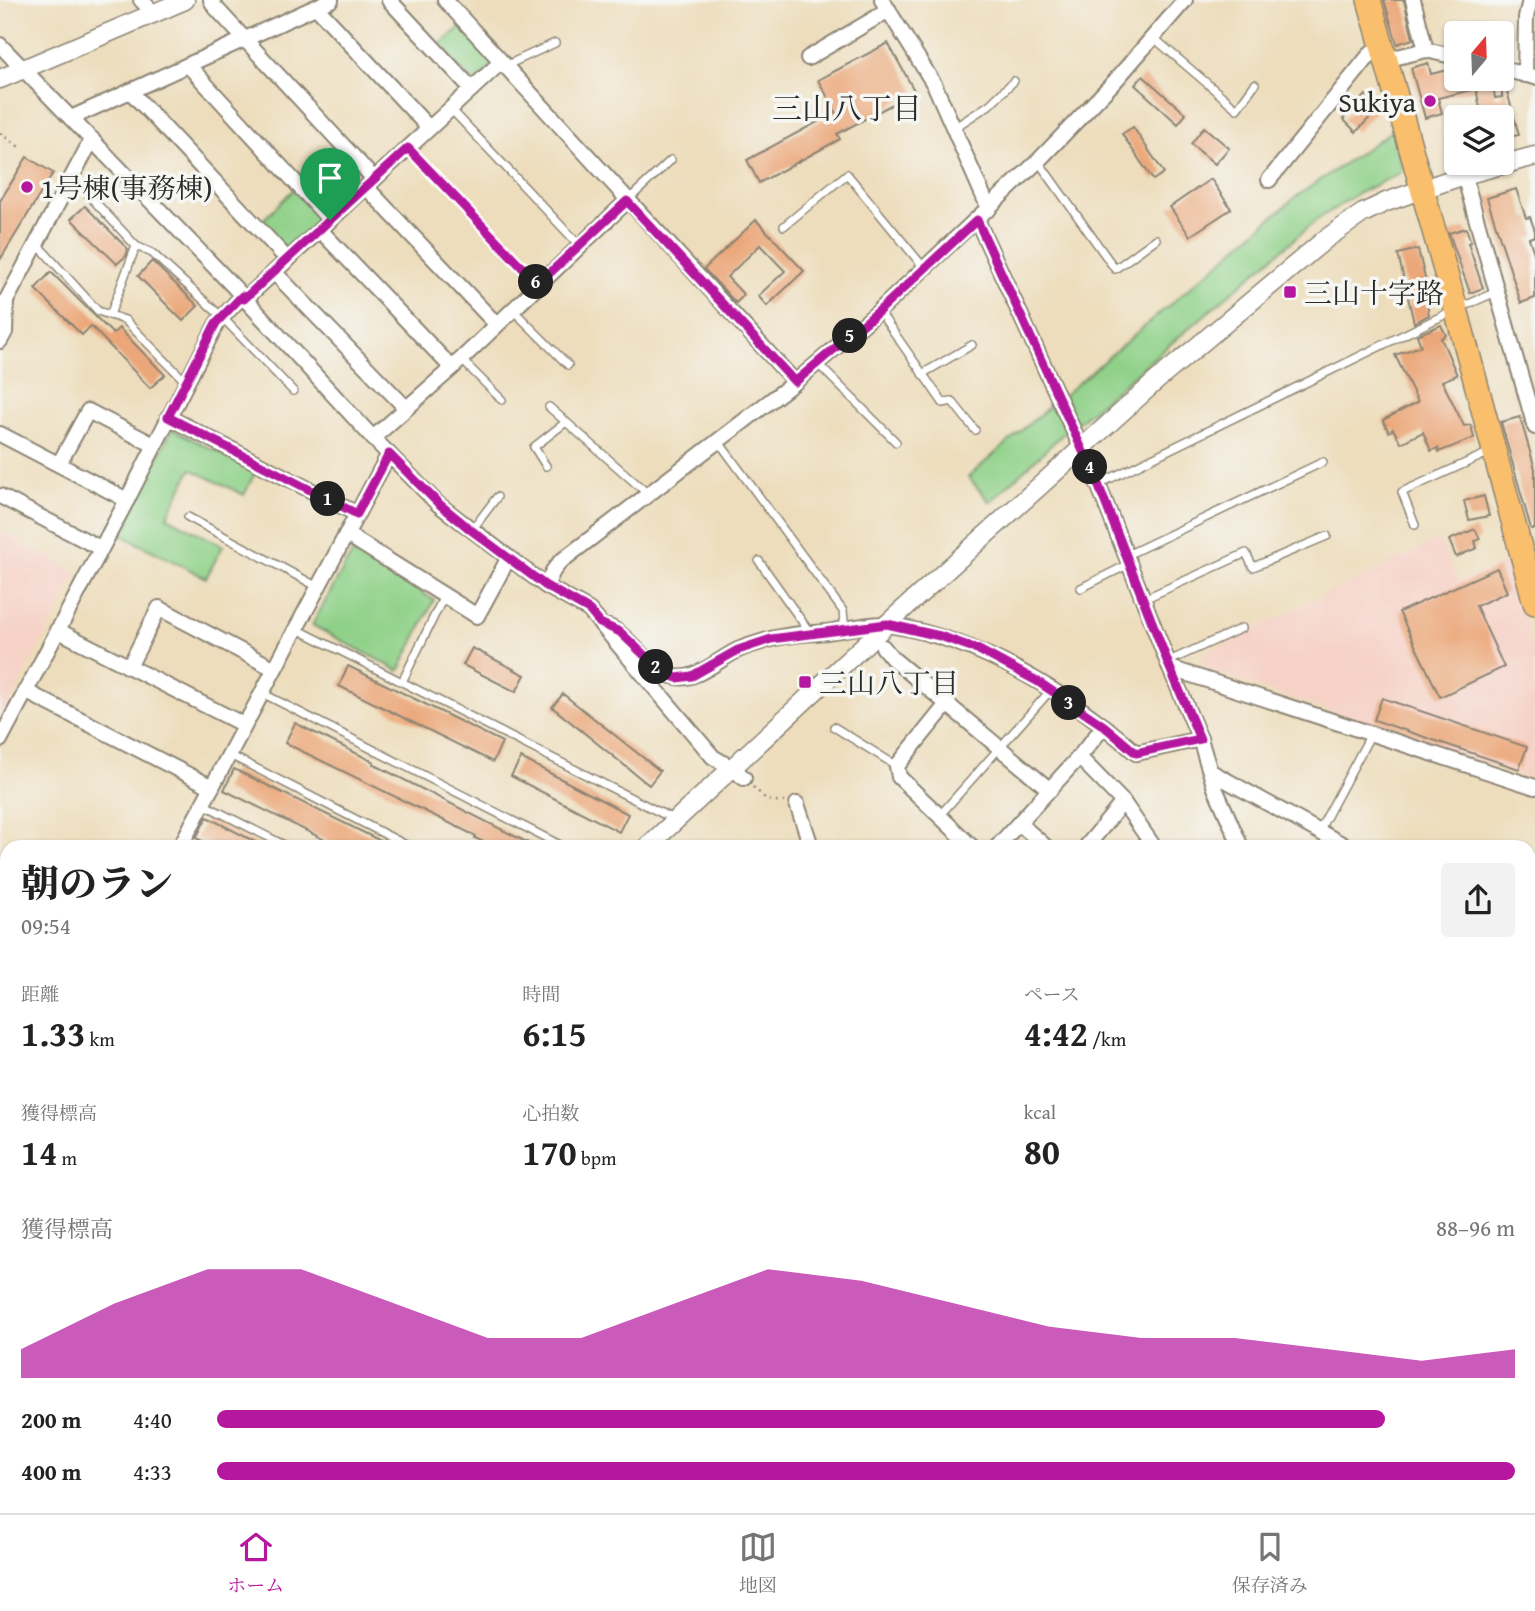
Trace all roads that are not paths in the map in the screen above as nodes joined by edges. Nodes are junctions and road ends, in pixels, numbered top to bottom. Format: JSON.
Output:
{"nodes":[{"id":1,"x":185,"y":0,"type":"edge"},
{"id":2,"x":211,"y":0,"type":"edge"},
{"id":3,"x":331,"y":0,"type":"edge"},
{"id":4,"x":389,"y":0,"type":"edge"},
{"id":5,"x":444,"y":0,"type":"edge"},
{"id":6,"x":1185,"y":0,"type":"edge"},
{"id":7,"x":1368,"y":0,"type":"edge"},
{"id":8,"x":1413,"y":0,"type":"edge"},
{"id":9,"x":1530,"y":0,"type":"edge"},
{"id":10,"x":886,"y":5,"type":"edge"},
{"id":11,"x":148,"y":7,"type":"edge"},
{"id":12,"x":316,"y":7,"type":"junction"},
{"id":13,"x":1154,"y":38,"type":"junction"},
{"id":14,"x":246,"y":39,"type":"junction"},
{"id":15,"x":555,"y":43,"type":"dead end"},
{"id":16,"x":0,"y":45,"type":"edge"},
{"id":17,"x":1426,"y":50,"type":"junction"},
{"id":18,"x":1383,"y":54,"type":"junction"},
{"id":19,"x":1444,"y":54,"type":"edge"},
{"id":20,"x":808,"y":58,"type":"dead end"},
{"id":21,"x":503,"y":64,"type":"junction"},
{"id":22,"x":188,"y":65,"type":"junction"},
{"id":23,"x":23,"y":70,"type":"junction"},
{"id":24,"x":1530,"y":76,"type":"edge"},
{"id":25,"x":0,"y":79,"type":"edge"},
{"id":26,"x":1014,"y":81,"type":"dead end"},
{"id":27,"x":1255,"y":84,"type":"dead end"},
{"id":28,"x":472,"y":89,"type":"junction"},
{"id":29,"x":130,"y":91,"type":"junction"},
{"id":30,"x":450,"y":109,"type":"junction"},
{"id":31,"x":71,"y":118,"type":"junction"},
{"id":32,"x":429,"y":128,"type":"junction"},
{"id":33,"x":954,"y":129,"type":"junction"},
{"id":34,"x":92,"y":139,"type":"junction"},
{"id":35,"x":408,"y":148,"type":"junction"},
{"id":36,"x":1535,"y":156,"type":"edge"},
{"id":37,"x":671,"y":160,"type":"dead end"},
{"id":38,"x":1038,"y":161,"type":"junction"},
{"id":39,"x":1514,"y":162,"type":"edge"},
{"id":40,"x":1464,"y":175,"type":"joint"},
{"id":41,"x":71,"y":177,"type":"junction"},
{"id":42,"x":1269,"y":180,"type":"dead end"},
{"id":43,"x":370,"y":183,"type":"junction"},
{"id":44,"x":1422,"y":189,"type":"junction"},
{"id":45,"x":627,"y":201,"type":"junction"},
{"id":46,"x":989,"y":209,"type":"junction"},
{"id":47,"x":977,"y":220,"type":"junction"},
{"id":48,"x":325,"y":225,"type":"junction"},
{"id":49,"x":785,"y":226,"type":"dead end"},
{"id":50,"x":1156,"y":239,"type":"dead end"},
{"id":51,"x":36,"y":244,"type":"junction"},
{"id":52,"x":136,"y":246,"type":"junction"},
{"id":53,"x":580,"y":246,"type":"junction"},
{"id":54,"x":288,"y":260,"type":"junction"},
{"id":55,"x":925,"y":269,"type":"junction"},
{"id":56,"x":274,"y":272,"type":"junction"},
{"id":57,"x":538,"y":284,"type":"junction"},
{"id":58,"x":1496,"y":292,"type":"junction"},
{"id":59,"x":243,"y":298,"type":"junction"},
{"id":60,"x":512,"y":309,"type":"junction"},
{"id":61,"x":1456,"y":309,"type":"junction"},
{"id":62,"x":879,"y":311,"type":"junction"},
{"id":63,"x":110,"y":315,"type":"junction"},
{"id":64,"x":222,"y":317,"type":"junction"},
{"id":65,"x":496,"y":324,"type":"junction"},
{"id":66,"x":0,"y":341,"type":"edge"},
{"id":67,"x":972,"y":345,"type":"dead end"},
{"id":68,"x":456,"y":363,"type":"junction"},
{"id":69,"x":818,"y":364,"type":"junction"},
{"id":70,"x":568,"y":365,"type":"dead end"},
{"id":71,"x":922,"y":374,"type":"junction"},
{"id":72,"x":187,"y":382,"type":"junction"},
{"id":73,"x":795,"y":382,"type":"junction"},
{"id":74,"x":293,"y":391,"type":"dead end"},
{"id":75,"x":1530,"y":396,"type":"edge"},
{"id":76,"x":502,"y":400,"type":"dead end"},
{"id":77,"x":549,"y":407,"type":"dead end"},
{"id":78,"x":405,"y":408,"type":"junction"},
{"id":79,"x":168,"y":417,"type":"junction"},
{"id":80,"x":566,"y":422,"type":"junction"},
{"id":81,"x":1535,"y":427,"type":"edge"},
{"id":82,"x":975,"y":430,"type":"dead end"},
{"id":83,"x":0,"y":434,"type":"edge"},
{"id":84,"x":373,"y":438,"type":"junction"},
{"id":85,"x":719,"y":442,"type":"junction"},
{"id":86,"x":896,"y":442,"type":"dead end"},
{"id":87,"x":154,"y":445,"type":"junction"},
{"id":88,"x":1082,"y":448,"type":"junction"},
{"id":89,"x":1494,"y":450,"type":"junction"},
{"id":90,"x":389,"y":454,"type":"junction"},
{"id":91,"x":1323,"y":462,"type":"dead end"},
{"id":92,"x":59,"y":464,"type":"junction"},
{"id":93,"x":546,"y":466,"type":"dead end"},
{"id":94,"x":1098,"y":484,"type":"junction"},
{"id":95,"x":648,"y":494,"type":"junction"},
{"id":96,"x":0,"y":496,"type":"edge"},
{"id":97,"x":497,"y":497,"type":"dead end"},
{"id":98,"x":127,"y":500,"type":"junction"},
{"id":99,"x":357,"y":514,"type":"junction"},
{"id":100,"x":188,"y":517,"type":"dead end"},
{"id":101,"x":1415,"y":525,"type":"dead end"},
{"id":102,"x":471,"y":530,"type":"junction"},
{"id":103,"x":346,"y":534,"type":"junction"},
{"id":104,"x":1327,"y":536,"type":"dead end"},
{"id":105,"x":100,"y":548,"type":"junction"},
{"id":106,"x":508,"y":559,"type":"junction"},
{"id":107,"x":1129,"y":559,"type":"junction"},
{"id":108,"x":759,"y":561,"type":"dead end"},
{"id":109,"x":1531,"y":571,"type":"edge"},
{"id":110,"x":546,"y":586,"type":"junction"},
{"id":111,"x":318,"y":587,"type":"junction"},
{"id":112,"x":1081,"y":588,"type":"dead end"},
{"id":113,"x":444,"y":595,"type":"junction"},
{"id":114,"x":1144,"y":599,"type":"junction"},
{"id":115,"x":1535,"y":603,"type":"edge"},
{"id":116,"x":600,"y":623,"type":"junction"},
{"id":117,"x":887,"y":624,"type":"junction"},
{"id":118,"x":296,"y":628,"type":"junction"},
{"id":119,"x":1242,"y":628,"type":"dead end"},
{"id":120,"x":57,"y":630,"type":"junction"},
{"id":121,"x":845,"y":630,"type":"junction"},
{"id":122,"x":811,"y":634,"type":"junction"},
{"id":123,"x":883,"y":647,"type":"dead end"},
{"id":124,"x":1169,"y":665,"type":"junction"},
{"id":125,"x":129,"y":667,"type":"junction"},
{"id":126,"x":273,"y":668,"type":"junction"},
{"id":127,"x":402,"y":682,"type":"junction"},
{"id":128,"x":25,"y":691,"type":"junction"},
{"id":129,"x":1050,"y":691,"type":"junction"},
{"id":130,"x":262,"y":692,"type":"junction"},
{"id":131,"x":948,"y":703,"type":"junction"},
{"id":132,"x":244,"y":725,"type":"junction"},
{"id":133,"x":1104,"y":726,"type":"junction"},
{"id":134,"x":834,"y":727,"type":"dead end"},
{"id":135,"x":1371,"y":734,"type":"junction"},
{"id":136,"x":1200,"y":739,"type":"junction"},
{"id":137,"x":0,"y":740,"type":"edge"},
{"id":138,"x":1000,"y":746,"type":"junction"},
{"id":139,"x":229,"y":755,"type":"junction"},
{"id":140,"x":1079,"y":757,"type":"junction"},
{"id":141,"x":897,"y":766,"type":"junction"},
{"id":142,"x":738,"y":773,"type":"junction"},
{"id":143,"x":1213,"y":773,"type":"junction"},
{"id":144,"x":212,"y":787,"type":"junction"},
{"id":145,"x":1535,"y":787,"type":"edge"},
{"id":146,"x":1050,"y":790,"type":"junction"},
{"id":147,"x":1123,"y":802,"type":"junction"},
{"id":148,"x":203,"y":804,"type":"junction"},
{"id":149,"x":797,"y":804,"type":"road end"},
{"id":150,"x":940,"y":815,"type":"junction"},
{"id":151,"x":674,"y":820,"type":"junction"},
{"id":152,"x":1020,"y":824,"type":"junction"},
{"id":153,"x":1319,"y":831,"type":"junction"},
{"id":154,"x":184,"y":840,"type":"edge"},
{"id":155,"x":274,"y":840,"type":"edge"},
{"id":156,"x":395,"y":840,"type":"edge"},
{"id":157,"x":550,"y":840,"type":"edge"},
{"id":158,"x":654,"y":840,"type":"edge"},
{"id":159,"x":809,"y":840,"type":"edge"},
{"id":160,"x":965,"y":840,"type":"edge"},
{"id":161,"x":1004,"y":840,"type":"edge"},
{"id":162,"x":1038,"y":840,"type":"edge"},
{"id":163,"x":1092,"y":840,"type":"edge"},
{"id":164,"x":1149,"y":840,"type":"edge"},
{"id":165,"x":1238,"y":840,"type":"edge"},
{"id":166,"x":1335,"y":840,"type":"edge"}],
"edges":[{"from":1,"to":11,"type":"street"},
{"from":2,"to":14,"type":"street"},
{"from":3,"to":12,"type":"street"},
{"from":4,"to":28,"type":"street"},
{"from":5,"to":21,"type":"street"},
{"from":6,"to":13,"type":"street"},
{"from":7,"to":18,"type":"main road"},
{"from":8,"to":17,"type":"street"},
{"from":9,"to":24,"type":"street"},
{"from":10,"to":20,"type":"street"},
{"from":10,"to":33,"type":"street"},
{"from":11,"to":23,"type":"street"},
{"from":12,"to":14,"type":"street"},
{"from":12,"to":32,"type":"street"},
{"from":13,"to":27,"type":"lane"},
{"from":13,"to":38,"type":"street"},
{"from":14,"to":22,"type":"street"},
{"from":14,"to":43,"type":"street"},
{"from":15,"to":21,"type":"lane"},
{"from":16,"to":23,"type":"street"},
{"from":17,"to":18,"type":"street"},
{"from":17,"to":19,"type":"street"},
{"from":18,"to":42,"type":"street"},
{"from":18,"to":44,"type":"main road"},
{"from":21,"to":28,"type":"street"},
{"from":21,"to":45,"type":"street"},
{"from":22,"to":29,"type":"street"},
{"from":22,"to":48,"type":"street"},
{"from":23,"to":25,"type":"street"},
{"from":23,"to":31,"type":"street"},
{"from":26,"to":33,"type":"lane"},
{"from":28,"to":30,"type":"street"},
{"from":29,"to":31,"type":"street"},
{"from":29,"to":54,"type":"street"},
{"from":30,"to":32,"type":"street"},
{"from":30,"to":53,"type":"lane"},
{"from":31,"to":34,"type":"street"},
{"from":32,"to":35,"type":"street"},
{"from":33,"to":46,"type":"street"},
{"from":34,"to":41,"type":"street"},
{"from":34,"to":59,"type":"street"},
{"from":35,"to":43,"type":"street"},
{"from":35,"to":57,"type":"lane"},
{"from":36,"to":39,"type":"street"},
{"from":37,"to":45,"type":"lane"},
{"from":38,"to":46,"type":"street"},
{"from":38,"to":50,"type":"lane"},
{"from":40,"to":44,"type":"street"},
{"from":40,"to":58,"type":"street"},
{"from":41,"to":51,"type":"street"},
{"from":41,"to":52,"type":"lane"},
{"from":43,"to":48,"type":"street"},
{"from":43,"to":65,"type":"street"},
{"from":44,"to":61,"type":"main road"},
{"from":44,"to":88,"type":"street"},
{"from":45,"to":53,"type":"street"},
{"from":45,"to":73,"type":"street"},
{"from":46,"to":47,"type":"street"},
{"from":47,"to":55,"type":"street"},
{"from":47,"to":88,"type":"street"},
{"from":48,"to":54,"type":"street"},
{"from":48,"to":68,"type":"street"},
{"from":49,"to":55,"type":"lane"},
{"from":51,"to":63,"type":"lane"},
{"from":51,"to":66,"type":"street"},
{"from":52,"to":63,"type":"lane"},
{"from":52,"to":64,"type":"lane"},
{"from":53,"to":57,"type":"street"},
{"from":54,"to":56,"type":"street"},
{"from":55,"to":62,"type":"street"},
{"from":56,"to":59,"type":"street"},
{"from":56,"to":78,"type":"street"},
{"from":57,"to":60,"type":"street"},
{"from":58,"to":61,"type":"lane"},
{"from":58,"to":75,"type":"street"},
{"from":59,"to":64,"type":"street"},
{"from":59,"to":84,"type":"street"},
{"from":60,"to":65,"type":"street"},
{"from":60,"to":70,"type":"lane"},
{"from":61,"to":89,"type":"main road"},
{"from":61,"to":94,"type":"lane"},
{"from":62,"to":69,"type":"street"},
{"from":62,"to":71,"type":"lane"},
{"from":63,"to":72,"type":"lane"},
{"from":64,"to":72,"type":"street"},
{"from":64,"to":74,"type":"lane"},
{"from":65,"to":68,"type":"street"},
{"from":67,"to":71,"type":"lane"},
{"from":68,"to":76,"type":"lane"},
{"from":68,"to":78,"type":"street"},
{"from":69,"to":73,"type":"street"},
{"from":69,"to":86,"type":"lane"},
{"from":71,"to":82,"type":"lane"},
{"from":72,"to":79,"type":"street"},
{"from":73,"to":85,"type":"street"},
{"from":75,"to":81,"type":"street"},
{"from":77,"to":80,"type":"lane"},
{"from":78,"to":84,"type":"street"},
{"from":79,"to":87,"type":"street"},
{"from":79,"to":99,"type":"street"},
{"from":80,"to":93,"type":"lane"},
{"from":80,"to":95,"type":"lane"},
{"from":83,"to":92,"type":"street"},
{"from":84,"to":90,"type":"street"},
{"from":85,"to":95,"type":"street"},
{"from":85,"to":121,"type":"lane"},
{"from":87,"to":92,"type":"street"},
{"from":87,"to":98,"type":"street"},
{"from":88,"to":94,"type":"street"},
{"from":88,"to":117,"type":"street"},
{"from":89,"to":101,"type":"lane"},
{"from":89,"to":109,"type":"main road"},
{"from":90,"to":99,"type":"street"},
{"from":90,"to":102,"type":"street"},
{"from":91,"to":107,"type":"lane"},
{"from":92,"to":98,"type":"street"},
{"from":94,"to":107,"type":"street"},
{"from":95,"to":110,"type":"street"},
{"from":96,"to":105,"type":"street"},
{"from":97,"to":102,"type":"lane"},
{"from":98,"to":105,"type":"street"},
{"from":99,"to":103,"type":"street"},
{"from":100,"to":111,"type":"lane"},
{"from":102,"to":106,"type":"street"},
{"from":103,"to":111,"type":"street"},
{"from":103,"to":113,"type":"street"},
{"from":104,"to":114,"type":"lane"},
{"from":105,"to":120,"type":"street"},
{"from":106,"to":110,"type":"street"},
{"from":106,"to":113,"type":"street"},
{"from":107,"to":112,"type":"lane"},
{"from":107,"to":114,"type":"street"},
{"from":108,"to":122,"type":"lane"},
{"from":109,"to":115,"type":"main road"},
{"from":110,"to":116,"type":"street"},
{"from":111,"to":118,"type":"street"},
{"from":113,"to":127,"type":"lane"},
{"from":114,"to":124,"type":"street"},
{"from":116,"to":122,"type":"street"},
{"from":116,"to":142,"type":"street"},
{"from":117,"to":121,"type":"street"},
{"from":117,"to":129,"type":"street"},
{"from":117,"to":142,"type":"street"},
{"from":118,"to":126,"type":"street"},
{"from":118,"to":127,"type":"lane"},
{"from":119,"to":124,"type":"lane"},
{"from":120,"to":125,"type":"street"},
{"from":120,"to":128,"type":"street"},
{"from":121,"to":122,"type":"street"},
{"from":123,"to":131,"type":"street"},
{"from":124,"to":135,"type":"street"},
{"from":124,"to":136,"type":"street"},
{"from":125,"to":126,"type":"street"},
{"from":125,"to":132,"type":"street"},
{"from":126,"to":130,"type":"street"},
{"from":127,"to":151,"type":"lane"},
{"from":128,"to":137,"type":"street"},
{"from":128,"to":144,"type":"street"},
{"from":129,"to":133,"type":"street"},
{"from":129,"to":138,"type":"lane"},
{"from":130,"to":132,"type":"street"},
{"from":130,"to":157,"type":"lane"},
{"from":131,"to":138,"type":"street"},
{"from":131,"to":141,"type":"street"},
{"from":132,"to":139,"type":"street"},
{"from":133,"to":136,"type":"street"},
{"from":133,"to":140,"type":"street"},
{"from":134,"to":141,"type":"lane"},
{"from":135,"to":145,"type":"street"},
{"from":135,"to":153,"type":"lane"},
{"from":136,"to":143,"type":"street"},
{"from":138,"to":146,"type":"street"},
{"from":138,"to":150,"type":"lane"},
{"from":139,"to":144,"type":"street"},
{"from":139,"to":156,"type":"lane"},
{"from":140,"to":146,"type":"street"},
{"from":140,"to":147,"type":"street"},
{"from":141,"to":150,"type":"street"},
{"from":142,"to":151,"type":"street"},
{"from":143,"to":153,"type":"street"},
{"from":143,"to":165,"type":"street"},
{"from":144,"to":148,"type":"street"},
{"from":146,"to":152,"type":"street"},
{"from":147,"to":163,"type":"street"},
{"from":147,"to":164,"type":"street"},
{"from":148,"to":154,"type":"street"},
{"from":148,"to":155,"type":"lane"},
{"from":149,"to":159,"type":"street"},
{"from":150,"to":160,"type":"street"},
{"from":151,"to":158,"type":"street"},
{"from":152,"to":161,"type":"street"},
{"from":152,"to":162,"type":"street"},
{"from":153,"to":166,"type":"street"}]}
